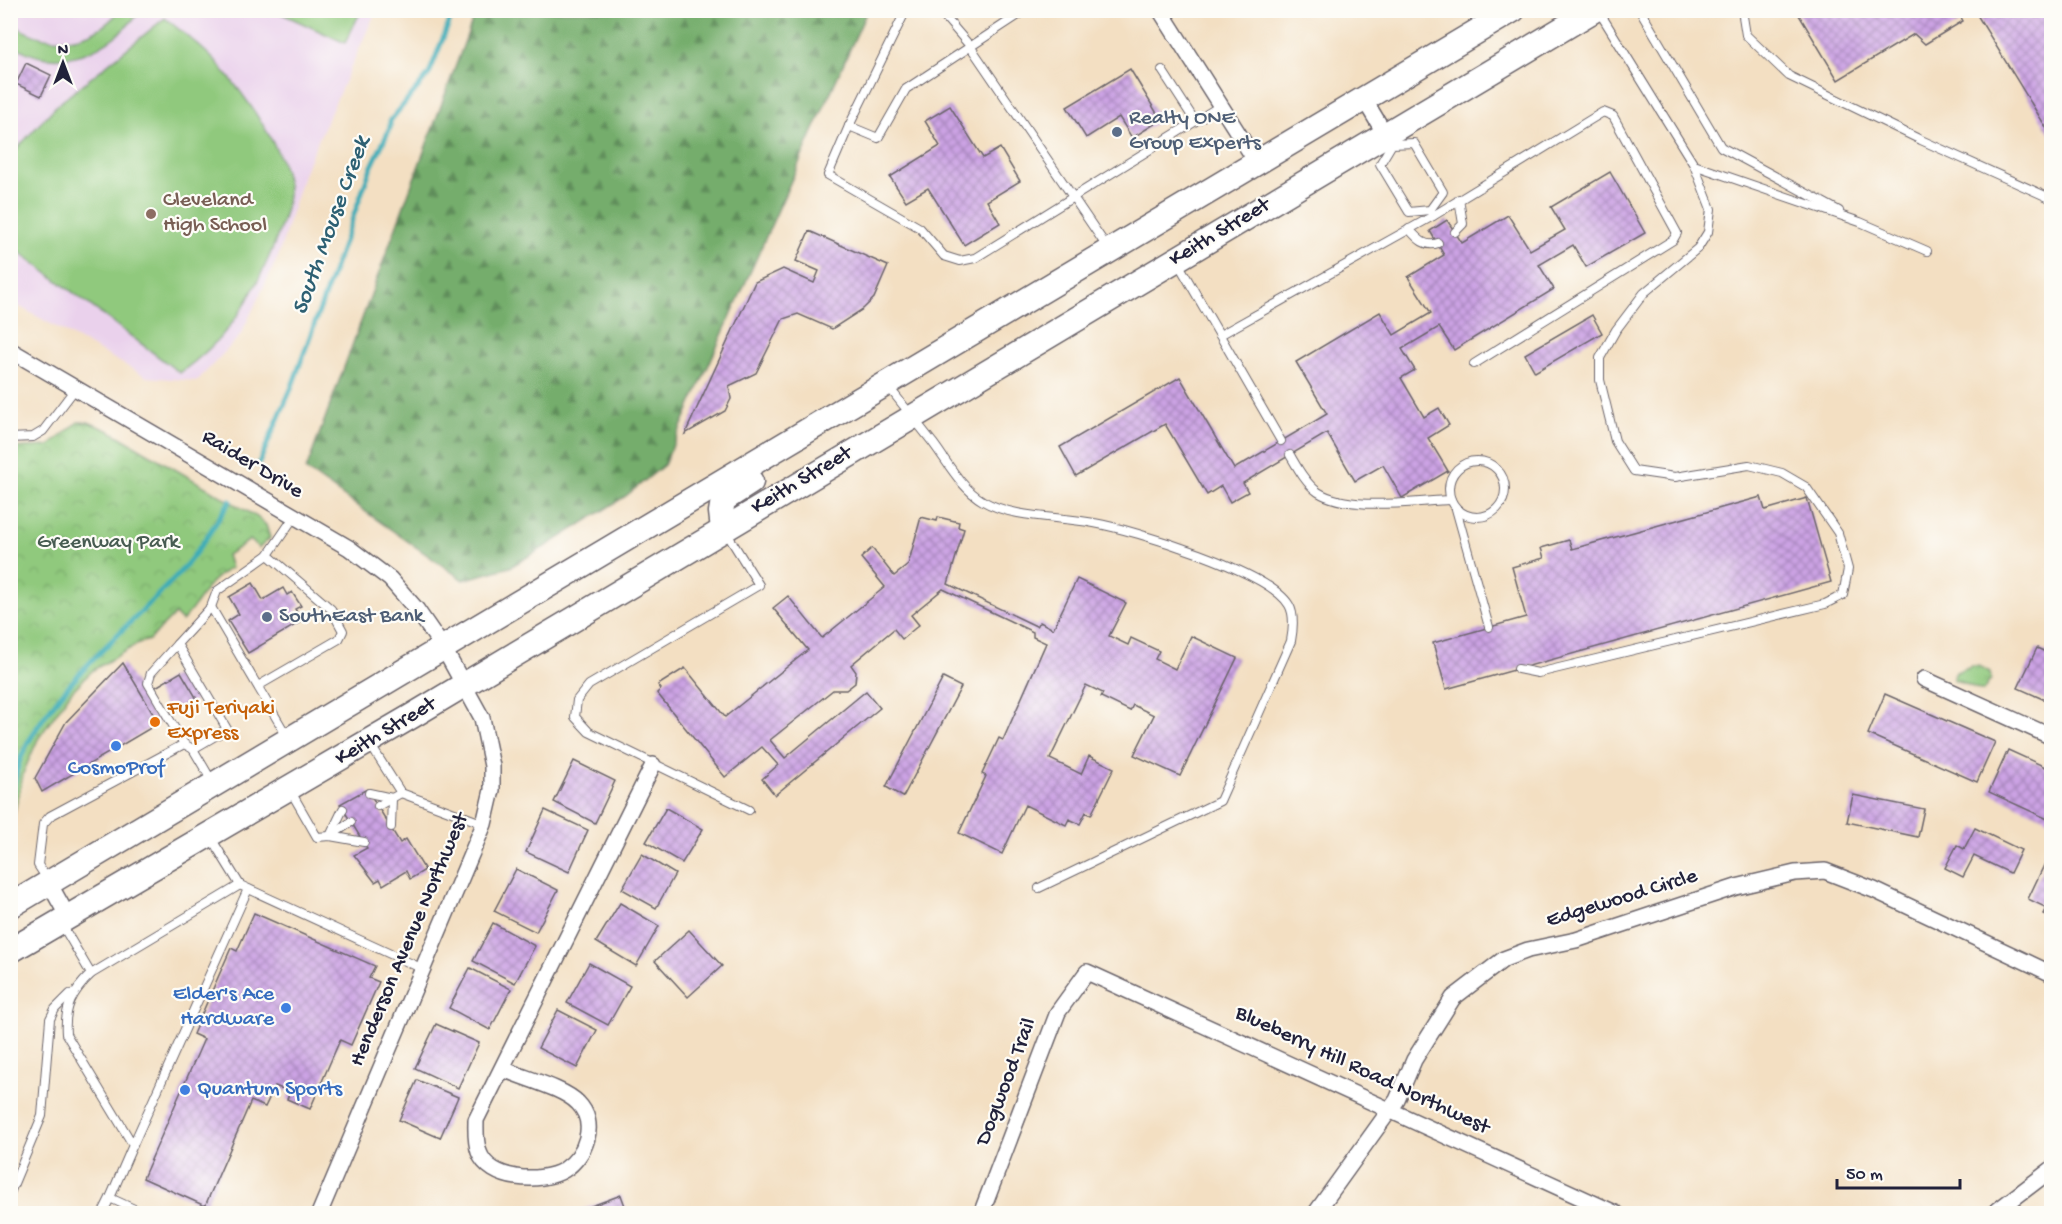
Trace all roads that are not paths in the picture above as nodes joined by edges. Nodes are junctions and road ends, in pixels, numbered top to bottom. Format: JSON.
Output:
{"nodes":[{"id":1,"x":906,"y":10,"type":"edge"},
{"id":2,"x":939,"y":10,"type":"edge"},
{"id":3,"x":1026,"y":10,"type":"edge"},
{"id":4,"x":1160,"y":10,"type":"edge"},
{"id":5,"x":1513,"y":10,"type":"edge"},
{"id":6,"x":1596,"y":10,"type":"edge"},
{"id":7,"x":1640,"y":10,"type":"edge"},
{"id":8,"x":1742,"y":10,"type":"edge"},
{"id":9,"x":970,"y":46,"type":"junction"},
{"id":10,"x":1162,"y":70,"type":"dead end"},
{"id":11,"x":1364,"y":99,"type":"junction"},
{"id":12,"x":1220,"y":106,"type":"junction"},
{"id":13,"x":1195,"y":122,"type":"junction"},
{"id":14,"x":849,"y":126,"type":"junction"},
{"id":15,"x":1389,"y":139,"type":"junction"},
{"id":16,"x":1257,"y":163,"type":"junction"},
{"id":17,"x":1694,"y":165,"type":"junction"},
{"id":18,"x":1075,"y":196,"type":"junction"},
{"id":19,"x":2052,"y":199,"type":"edge"},
{"id":20,"x":1459,"y":200,"type":"junction"},
{"id":21,"x":1431,"y":213,"type":"junction"},
{"id":22,"x":1860,"y":222,"type":"junction"},
{"id":23,"x":1409,"y":229,"type":"junction"},
{"id":24,"x":1455,"y":232,"type":"dead end"},
{"id":25,"x":1438,"y":243,"type":"dead end"},
{"id":26,"x":1109,"y":251,"type":"junction"},
{"id":27,"x":1927,"y":251,"type":"dead end"},
{"id":28,"x":1176,"y":259,"type":"junction"},
{"id":29,"x":1220,"y":335,"type":"junction"},
{"id":30,"x":10,"y":350,"type":"edge"},
{"id":31,"x":1474,"y":364,"type":"dead end"},
{"id":32,"x":886,"y":384,"type":"junction"},
{"id":33,"x":75,"y":388,"type":"junction"},
{"id":34,"x":912,"y":416,"type":"junction"},
{"id":35,"x":830,"y":417,"type":"junction"},
{"id":36,"x":10,"y":438,"type":"edge"},
{"id":37,"x":1281,"y":441,"type":"dead end"},
{"id":38,"x":1290,"y":455,"type":"dead end"},
{"id":39,"x":1453,"y":504,"type":"junction"},
{"id":40,"x":294,"y":517,"type":"junction"},
{"id":41,"x":723,"y":529,"type":"junction"},
{"id":42,"x":268,"y":555,"type":"junction"},
{"id":43,"x":211,"y":607,"type":"junction"},
{"id":44,"x":1489,"y":627,"type":"dead end"},
{"id":45,"x":177,"y":644,"type":"junction"},
{"id":46,"x":444,"y":649,"type":"junction"},
{"id":47,"x":1518,"y":669,"type":"dead end"},
{"id":48,"x":1924,"y":680,"type":"dead end"},
{"id":49,"x":464,"y":685,"type":"junction"},
{"id":50,"x":258,"y":686,"type":"junction"},
{"id":51,"x":2052,"y":737,"type":"edge"},
{"id":52,"x":290,"y":741,"type":"junction"},
{"id":53,"x":369,"y":742,"type":"junction"},
{"id":54,"x":184,"y":744,"type":"junction"},
{"id":55,"x":193,"y":749,"type":"junction"},
{"id":56,"x":653,"y":765,"type":"junction"},
{"id":57,"x":215,"y":786,"type":"junction"},
{"id":58,"x":289,"y":789,"type":"junction"},
{"id":59,"x":369,"y":793,"type":"dead end"},
{"id":60,"x":401,"y":793,"type":"junction"},
{"id":61,"x":392,"y":798,"type":"junction"},
{"id":62,"x":378,"y":806,"type":"dead end"},
{"id":63,"x":343,"y":809,"type":"dead end"},
{"id":64,"x":749,"y":810,"type":"dead end"},
{"id":65,"x":351,"y":822,"type":"dead end"},
{"id":66,"x":484,"y":824,"type":"junction"},
{"id":67,"x":391,"y":827,"type":"dead end"},
{"id":68,"x":209,"y":836,"type":"junction"},
{"id":69,"x":330,"y":836,"type":"junction"},
{"id":70,"x":364,"y":842,"type":"dead end"},
{"id":71,"x":49,"y":883,"type":"junction"},
{"id":72,"x":240,"y":885,"type":"junction"},
{"id":73,"x":1039,"y":888,"type":"dead end"},
{"id":74,"x":248,"y":889,"type":"junction"},
{"id":75,"x":14,"y":904,"type":"edge"},
{"id":76,"x":64,"y":920,"type":"junction"},
{"id":77,"x":10,"y":951,"type":"edge"},
{"id":78,"x":423,"y":969,"type":"junction"},
{"id":79,"x":1087,"y":972,"type":"joint"},
{"id":80,"x":91,"y":974,"type":"junction"},
{"id":81,"x":2052,"y":974,"type":"edge"},
{"id":82,"x":76,"y":989,"type":"junction"},
{"id":83,"x":503,"y":1069,"type":"junction"},
{"id":84,"x":1390,"y":1109,"type":"junction"},
{"id":85,"x":133,"y":1144,"type":"junction"},
{"id":86,"x":2052,"y":1169,"type":"edge"},
{"id":87,"x":10,"y":1193,"type":"edge"},
{"id":88,"x":110,"y":1198,"type":"junction"},
{"id":89,"x":102,"y":1214,"type":"edge"},
{"id":90,"x":145,"y":1214,"type":"edge"},
{"id":91,"x":319,"y":1214,"type":"edge"},
{"id":92,"x":981,"y":1214,"type":"edge"},
{"id":93,"x":1315,"y":1214,"type":"edge"},
{"id":94,"x":1617,"y":1214,"type":"edge"},
{"id":95,"x":1993,"y":1214,"type":"edge"}],
"edges":[{"from":1,"to":14,"type":"lane"},
{"from":2,"to":9,"type":"lane"},
{"from":3,"to":9,"type":"lane"},
{"from":4,"to":12,"type":"street"},
{"from":5,"to":11,"type":"main road","name":"Keith Street"},
{"from":6,"to":15,"type":"main road","name":"Keith Street"},
{"from":6,"to":17,"type":"lane"},
{"from":7,"to":22,"type":"lane"},
{"from":8,"to":19,"type":"lane"},
{"from":9,"to":14,"type":"lane"},
{"from":9,"to":18,"type":"lane"},
{"from":10,"to":13,"type":"lane"},
{"from":11,"to":15,"type":"street"},
{"from":11,"to":16,"type":"main road","name":"Keith Street"},
{"from":12,"to":13,"type":"lane"},
{"from":12,"to":16,"type":"street"},
{"from":13,"to":18,"type":"lane"},
{"from":14,"to":18,"type":"lane"},
{"from":15,"to":21,"type":"lane"},
{"from":15,"to":21,"type":"lane"},
{"from":15,"to":28,"type":"main road","name":"Keith Street"},
{"from":16,"to":26,"type":"main road","name":"Keith Street"},
{"from":17,"to":22,"type":"lane"},
{"from":17,"to":47,"type":"lane"},
{"from":18,"to":26,"type":"lane"},
{"from":20,"to":21,"type":"lane"},
{"from":20,"to":24,"type":"lane"},
{"from":20,"to":31,"type":"lane"},
{"from":21,"to":23,"type":"lane"},
{"from":22,"to":27,"type":"lane"},
{"from":23,"to":25,"type":"lane"},
{"from":23,"to":29,"type":"lane"},
{"from":26,"to":32,"type":"main road","name":"Keith Street"},
{"from":28,"to":29,"type":"lane"},
{"from":28,"to":34,"type":"main road","name":"Keith Street"},
{"from":29,"to":37,"type":"lane"},
{"from":30,"to":33,"type":"street","name":"Raider Drive"},
{"from":32,"to":34,"type":"lane"},
{"from":32,"to":35,"type":"main road","name":"Keith Street"},
{"from":33,"to":36,"type":"lane"},
{"from":33,"to":40,"type":"street","name":"Raider Drive"},
{"from":34,"to":41,"type":"main road","name":"Keith Street"},
{"from":34,"to":73,"type":"lane"},
{"from":35,"to":41,"type":"main road"},
{"from":35,"to":46,"type":"main road","name":"Keith Street"},
{"from":38,"to":39,"type":"lane"},
{"from":39,"to":39,"type":"lane"},
{"from":39,"to":44,"type":"lane"},
{"from":40,"to":42,"type":"lane"},
{"from":40,"to":46,"type":"street","name":"Raider Drive"},
{"from":41,"to":49,"type":"main road","name":"Keith Street"},
{"from":41,"to":56,"type":"lane"},
{"from":42,"to":43,"type":"lane"},
{"from":42,"to":50,"type":"lane"},
{"from":43,"to":45,"type":"lane"},
{"from":43,"to":50,"type":"lane"},
{"from":45,"to":54,"type":"lane"},
{"from":45,"to":55,"type":"lane"},
{"from":46,"to":49,"type":"street","name":"Henderson Avenue Northwest"},
{"from":46,"to":52,"type":"main road","name":"Keith Street"},
{"from":48,"to":51,"type":"street"},
{"from":49,"to":53,"type":"main road","name":"Keith Street"},
{"from":49,"to":66,"type":"street","name":"Henderson Avenue Northwest"},
{"from":50,"to":52,"type":"lane"},
{"from":52,"to":57,"type":"main road","name":"Keith Street"},
{"from":53,"to":58,"type":"main road","name":"Keith Street"},
{"from":53,"to":60,"type":"lane"},
{"from":54,"to":55,"type":"lane"},
{"from":54,"to":71,"type":"lane"},
{"from":55,"to":57,"type":"lane"},
{"from":56,"to":64,"type":"lane"},
{"from":56,"to":83,"type":"street"},
{"from":57,"to":71,"type":"main road","name":"Keith Street"},
{"from":58,"to":68,"type":"main road","name":"Keith Street"},
{"from":58,"to":69,"type":"lane"},
{"from":59,"to":61,"type":"lane"},
{"from":60,"to":61,"type":"lane"},
{"from":60,"to":66,"type":"lane"},
{"from":61,"to":62,"type":"lane"},
{"from":61,"to":67,"type":"lane"},
{"from":63,"to":69,"type":"lane"},
{"from":65,"to":69,"type":"lane"},
{"from":66,"to":78,"type":"street","name":"Henderson Avenue Northwest"},
{"from":68,"to":72,"type":"lane"},
{"from":68,"to":76,"type":"main road","name":"Keith Street"},
{"from":69,"to":70,"type":"lane"},
{"from":71,"to":75,"type":"main road","name":"Keith Street"},
{"from":71,"to":76,"type":"street"},
{"from":72,"to":74,"type":"lane"},
{"from":72,"to":80,"type":"lane"},
{"from":74,"to":78,"type":"lane"},
{"from":74,"to":85,"type":"lane"},
{"from":76,"to":77,"type":"main road","name":"Keith Street"},
{"from":76,"to":80,"type":"lane"},
{"from":78,"to":91,"type":"street","name":"Henderson Avenue Northwest"},
{"from":79,"to":84,"type":"street","name":"Blueberry Hill Road Northwest"},
{"from":79,"to":92,"type":"street","name":"Dogwood Trail"},
{"from":80,"to":82,"type":"lane"},
{"from":81,"to":84,"type":"street","name":"Edgewood Circle"},
{"from":82,"to":85,"type":"lane"},
{"from":82,"to":87,"type":"lane"},
{"from":83,"to":83,"type":"street"},
{"from":84,"to":93,"type":"street","name":"Edgewood Circle"},
{"from":84,"to":94,"type":"street","name":"Blueberry Hill Road Northwest"},
{"from":85,"to":88,"type":"lane"},
{"from":86,"to":95,"type":"street"},
{"from":88,"to":89,"type":"lane"},
{"from":88,"to":90,"type":"lane"}]}
